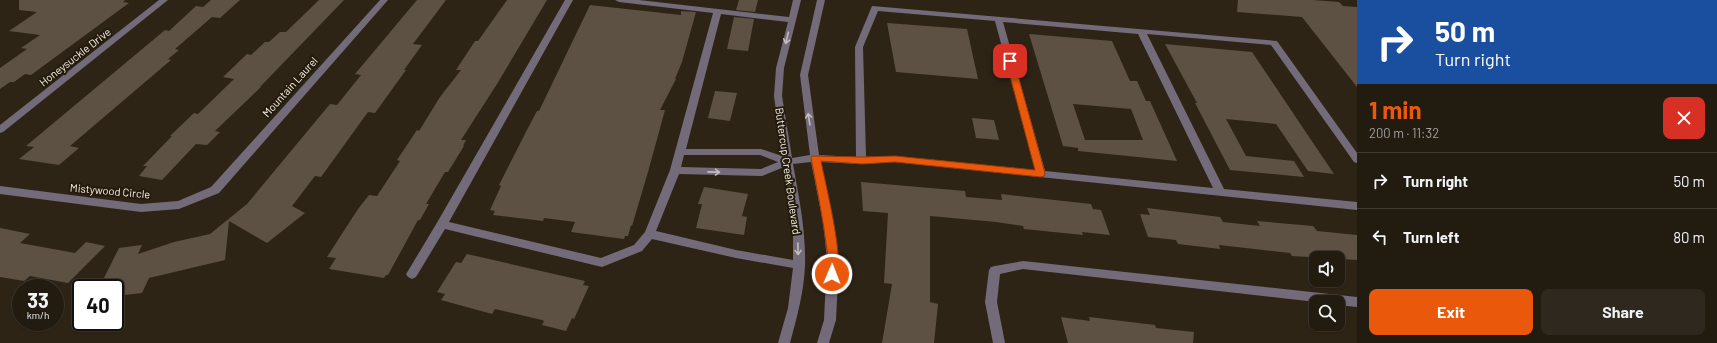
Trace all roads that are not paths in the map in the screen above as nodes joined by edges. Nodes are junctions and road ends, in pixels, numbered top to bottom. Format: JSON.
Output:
{"nodes":[{"id":1,"x":164,"y":0,"type":"edge"},
{"id":2,"x":384,"y":0,"type":"edge"},
{"id":3,"x":569,"y":0,"type":"edge"},
{"id":4,"x":619,"y":0,"type":"edge"},
{"id":5,"x":798,"y":0,"type":"edge"},
{"id":6,"x":821,"y":0,"type":"edge"},
{"id":7,"x":718,"y":11,"type":"junction"},
{"id":8,"x":998,"y":19,"type":"junction"},
{"id":9,"x":792,"y":20,"type":"junction"},
{"id":10,"x":1141,"y":31,"type":"junction"},
{"id":11,"x":0,"y":130,"type":"edge"},
{"id":12,"x":681,"y":152,"type":"junction"},
{"id":13,"x":816,"y":158,"type":"junction"},
{"id":14,"x":862,"y":160,"type":"junction"},
{"id":15,"x":1357,"y":160,"type":"edge"},
{"id":16,"x":787,"y":162,"type":"junction"},
{"id":17,"x":675,"y":170,"type":"junction"},
{"id":18,"x":1041,"y":173,"type":"junction"},
{"id":19,"x":0,"y":190,"type":"edge"},
{"id":20,"x":215,"y":190,"type":"joint"},
{"id":21,"x":1220,"y":192,"type":"junction"},
{"id":22,"x":1357,"y":206,"type":"edge"},
{"id":23,"x":442,"y":224,"type":"junction"},
{"id":24,"x":650,"y":234,"type":"junction"},
{"id":25,"x":798,"y":266,"type":"junction"},
{"id":26,"x":412,"y":274,"type":"dead end"},
{"id":27,"x":1357,"y":302,"type":"edge"},
{"id":28,"x":784,"y":343,"type":"edge"},
{"id":29,"x":823,"y":343,"type":"edge"},
{"id":30,"x":999,"y":343,"type":"edge"}],
"edges":[{"from":1,"to":11,"type":"street","name":"Honeysuckle Drive"},
{"from":2,"to":20,"type":"street","name":"Mountain Laurel"},
{"from":3,"to":23,"type":"street"},
{"from":4,"to":7,"type":"street"},
{"from":5,"to":9,"type":"street","name":"Buttercup Creek Boulevard"},
{"from":13,"to":6,"type":"street","one_way":true},
{"from":7,"to":9,"type":"street"},
{"from":7,"to":12,"type":"street"},
{"from":8,"to":10,"type":"street"},
{"from":8,"to":14,"type":"street"},
{"from":8,"to":18,"type":"street"},
{"from":9,"to":16,"type":"street","name":"Buttercup Creek Boulevard","one_way":true},
{"from":10,"to":15,"type":"street"},
{"from":10,"to":21,"type":"street"},
{"from":12,"to":16,"type":"street"},
{"from":12,"to":17,"type":"street"},
{"from":13,"to":14,"type":"street"},
{"from":13,"to":16,"type":"street"},
{"from":13,"to":29,"type":"street"},
{"from":14,"to":18,"type":"street"},
{"from":17,"to":16,"type":"street","one_way":true},
{"from":16,"to":25,"type":"street","name":"Buttercup Creek Boulevard","one_way":true},
{"from":17,"to":24,"type":"street"},
{"from":18,"to":21,"type":"street"},
{"from":19,"to":20,"type":"street","name":"Mistywood Circle"},
{"from":21,"to":22,"type":"street"},
{"from":23,"to":24,"type":"street"},
{"from":23,"to":26,"type":"street"},
{"from":24,"to":25,"type":"street"},
{"from":25,"to":28,"type":"street","name":"Buttercup Creek Boulevard"},
{"from":27,"to":30,"type":"street"}]}
